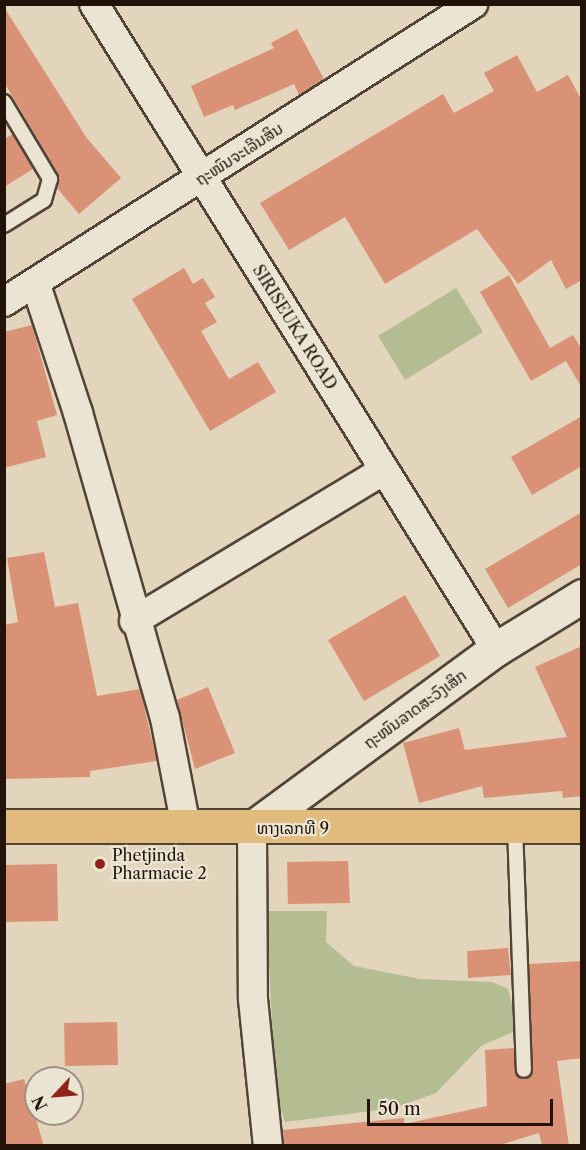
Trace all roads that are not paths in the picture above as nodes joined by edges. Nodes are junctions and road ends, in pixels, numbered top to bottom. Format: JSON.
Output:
{"nodes":[{"id":1,"x":94,"y":4,"type":"edge"},
{"id":2,"x":473,"y":4,"type":"edge"},
{"id":3,"x":4,"y":102,"type":"edge"},
{"id":4,"x":202,"y":178,"type":"junction"},
{"id":5,"x":4,"y":225,"type":"edge"},
{"id":6,"x":36,"y":285,"type":"junction"},
{"id":7,"x":4,"y":302,"type":"edge"},
{"id":8,"x":384,"y":470,"type":"junction"},
{"id":9,"x":582,"y":596,"type":"edge"},
{"id":10,"x":134,"y":621,"type":"junction"},
{"id":11,"x":496,"y":649,"type":"junction"},
{"id":12,"x":4,"y":826,"type":"edge"},
{"id":13,"x":582,"y":826,"type":"edge"},
{"id":14,"x":186,"y":827,"type":"junction"},
{"id":15,"x":515,"y":827,"type":"junction"},
{"id":16,"x":252,"y":828,"type":"junction"},
{"id":17,"x":524,"y":1070,"type":"dead end"},
{"id":18,"x":268,"y":1146,"type":"edge"}],
"edges":[{"from":1,"to":4,"type":"street","name":"SIRISEUKA ROAD"},
{"from":2,"to":4,"type":"street","name":"ຖະໜົນຈະເລີນສິນ"},
{"from":3,"to":5,"type":"lane"},
{"from":4,"to":6,"type":"street","name":"ຖະໜົນຈະເລີນສິນ"},
{"from":4,"to":8,"type":"street","name":"SIRISEUKA ROAD"},
{"from":6,"to":7,"type":"street","name":"ຖະໜົນຈະເລີນສິນ"},
{"from":6,"to":10,"type":"street"},
{"from":8,"to":10,"type":"street"},
{"from":8,"to":11,"type":"street","name":"SIRISEUKA ROAD"},
{"from":9,"to":11,"type":"street","name":"ຖະໜົນລາດສະວົງເສິກ"},
{"from":10,"to":14,"type":"street"},
{"from":11,"to":16,"type":"street","name":"ຖະໜົນລາດສະວົງເສິກ"},
{"from":12,"to":14,"type":"main road","name":"ທາງເລກທີ 9"},
{"from":13,"to":15,"type":"main road","name":"ທາງເລກທີ 9"},
{"from":14,"to":16,"type":"main road","name":"ທາງເລກທີ 9"},
{"from":15,"to":16,"type":"main road","name":"ທາງເລກທີ 9"},
{"from":15,"to":17,"type":"lane"},
{"from":16,"to":18,"type":"street"}]}
